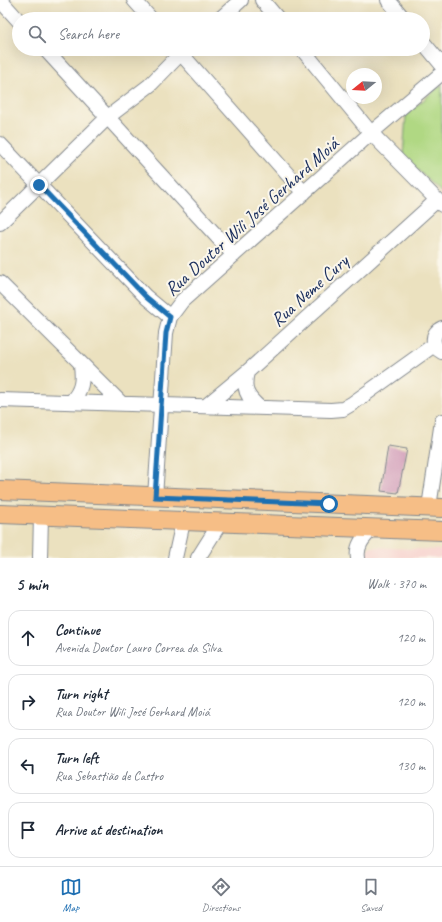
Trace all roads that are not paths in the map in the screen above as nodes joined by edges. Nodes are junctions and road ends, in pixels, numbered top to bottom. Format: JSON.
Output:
{"nodes":[{"id":1,"x":0,"y":0,"type":"edge"},
{"id":2,"x":134,"y":0,"type":"edge"},
{"id":3,"x":242,"y":0,"type":"edge"},
{"id":4,"x":262,"y":0,"type":"edge"},
{"id":5,"x":388,"y":0,"type":"edge"},
{"id":6,"x":145,"y":12,"type":"edge"},
{"id":7,"x":228,"y":12,"type":"edge"},
{"id":8,"x":272,"y":12,"type":"edge"},
{"id":9,"x":398,"y":12,"type":"edge"},
{"id":10,"x":12,"y":13,"type":"edge"},
{"id":11,"x":430,"y":50,"type":"edge"},
{"id":12,"x":51,"y":56,"type":"edge"},
{"id":13,"x":176,"y":56,"type":"edge"},
{"id":14,"x":186,"y":56,"type":"edge"},
{"id":15,"x":308,"y":56,"type":"edge"},
{"id":16,"x":442,"y":65,"type":"edge"},
{"id":17,"x":442,"y":73,"type":"edge"},
{"id":18,"x":108,"y":117,"type":"junction"},
{"id":19,"x":371,"y":133,"type":"junction"},
{"id":20,"x":0,"y":144,"type":"edge"},
{"id":21,"x":39,"y":185,"type":"junction"},
{"id":22,"x":304,"y":193,"type":"junction"},
{"id":23,"x":439,"y":203,"type":"edge"},
{"id":24,"x":0,"y":223,"type":"edge"},
{"id":25,"x":234,"y":255,"type":"junction"},
{"id":26,"x":0,"y":283,"type":"edge"},
{"id":27,"x":170,"y":317,"type":"junction"},
{"id":28,"x":442,"y":328,"type":"edge"},
{"id":29,"x":438,"y":348,"type":"edge"},
{"id":30,"x":81,"y":365,"type":"junction"},
{"id":31,"x":247,"y":372,"type":"junction"},
{"id":32,"x":0,"y":400,"type":"edge"},
{"id":33,"x":71,"y":402,"type":"junction"},
{"id":34,"x":121,"y":403,"type":"junction"},
{"id":35,"x":161,"y":405,"type":"junction"},
{"id":36,"x":206,"y":406,"type":"junction"},
{"id":37,"x":260,"y":408,"type":"junction"},
{"id":38,"x":442,"y":421,"type":"edge"},
{"id":39,"x":0,"y":490,"type":"edge"},
{"id":40,"x":155,"y":497,"type":"junction"},
{"id":41,"x":238,"y":501,"type":"junction"},
{"id":42,"x":435,"y":508,"type":"edge"},
{"id":43,"x":0,"y":514,"type":"edge"},
{"id":44,"x":41,"y":516,"type":"junction"},
{"id":45,"x":125,"y":520,"type":"junction"},
{"id":46,"x":183,"y":522,"type":"junction"},
{"id":47,"x":220,"y":523,"type":"junction"},
{"id":48,"x":371,"y":530,"type":"junction"},
{"id":49,"x":442,"y":531,"type":"edge"},
{"id":50,"x":176,"y":555,"type":"edge"},
{"id":51,"x":199,"y":557,"type":"edge"},
{"id":52,"x":40,"y":558,"type":"edge"},
{"id":53,"x":358,"y":558,"type":"edge"}],
"edges":[{"from":1,"to":10,"type":"street"},
{"from":2,"to":6,"type":"street"},
{"from":3,"to":7,"type":"street"},
{"from":4,"to":8,"type":"street"},
{"from":5,"to":9,"type":"street"},
{"from":11,"to":16,"type":"street"},
{"from":12,"to":18,"type":"street"},
{"from":13,"to":18,"type":"street"},
{"from":14,"to":22,"type":"street"},
{"from":15,"to":19,"type":"street"},
{"from":17,"to":19,"type":"street","name":"Rua Doutor Wili José Gerhard Moiá"},
{"from":18,"to":21,"type":"street"},
{"from":18,"to":25,"type":"street"},
{"from":19,"to":22,"type":"street","name":"Rua Doutor Wili José Gerhard Moiá"},
{"from":19,"to":23,"type":"street"},
{"from":20,"to":21,"type":"street"},
{"from":21,"to":24,"type":"street"},
{"from":21,"to":27,"type":"street"},
{"from":22,"to":25,"type":"street","name":"Rua Doutor Wili José Gerhard Moiá"},
{"from":23,"to":31,"type":"street","name":"Rua Neme Cury"},
{"from":25,"to":27,"type":"street","name":"Rua Doutor Wili José Gerhard Moiá"},
{"from":26,"to":30,"type":"street"},
{"from":27,"to":35,"type":"street","name":"Rua Doutor Wili José Gerhard Moiá"},
{"from":28,"to":29,"type":"street"},
{"from":29,"to":37,"type":"street"},
{"from":30,"to":33,"type":"street"},
{"from":30,"to":34,"type":"street"},
{"from":31,"to":36,"type":"street","name":"Rua Neme Cury"},
{"from":31,"to":37,"type":"street"},
{"from":32,"to":33,"type":"street"},
{"from":33,"to":34,"type":"street"},
{"from":34,"to":35,"type":"street"},
{"from":35,"to":36,"type":"street"},
{"from":35,"to":40,"type":"street","name":"Rua Doutor Wili José Gerhard Moiá"},
{"from":36,"to":37,"type":"street"},
{"from":38,"to":42,"type":"street"},
{"from":39,"to":40,"type":"main road"},
{"from":40,"to":41,"type":"main road"},
{"from":40,"to":45,"type":"main road"},
{"from":41,"to":42,"type":"main road"},
{"from":41,"to":46,"type":"main road"},
{"from":43,"to":44,"type":"main road"},
{"from":44,"to":45,"type":"main road"},
{"from":44,"to":52,"type":"street"},
{"from":45,"to":46,"type":"main road"},
{"from":46,"to":47,"type":"main road"},
{"from":46,"to":50,"type":"street"},
{"from":47,"to":48,"type":"main road"},
{"from":47,"to":51,"type":"street"},
{"from":48,"to":49,"type":"main road"},
{"from":48,"to":53,"type":"street"},
{"from":50,"to":51,"type":"street"}]}
